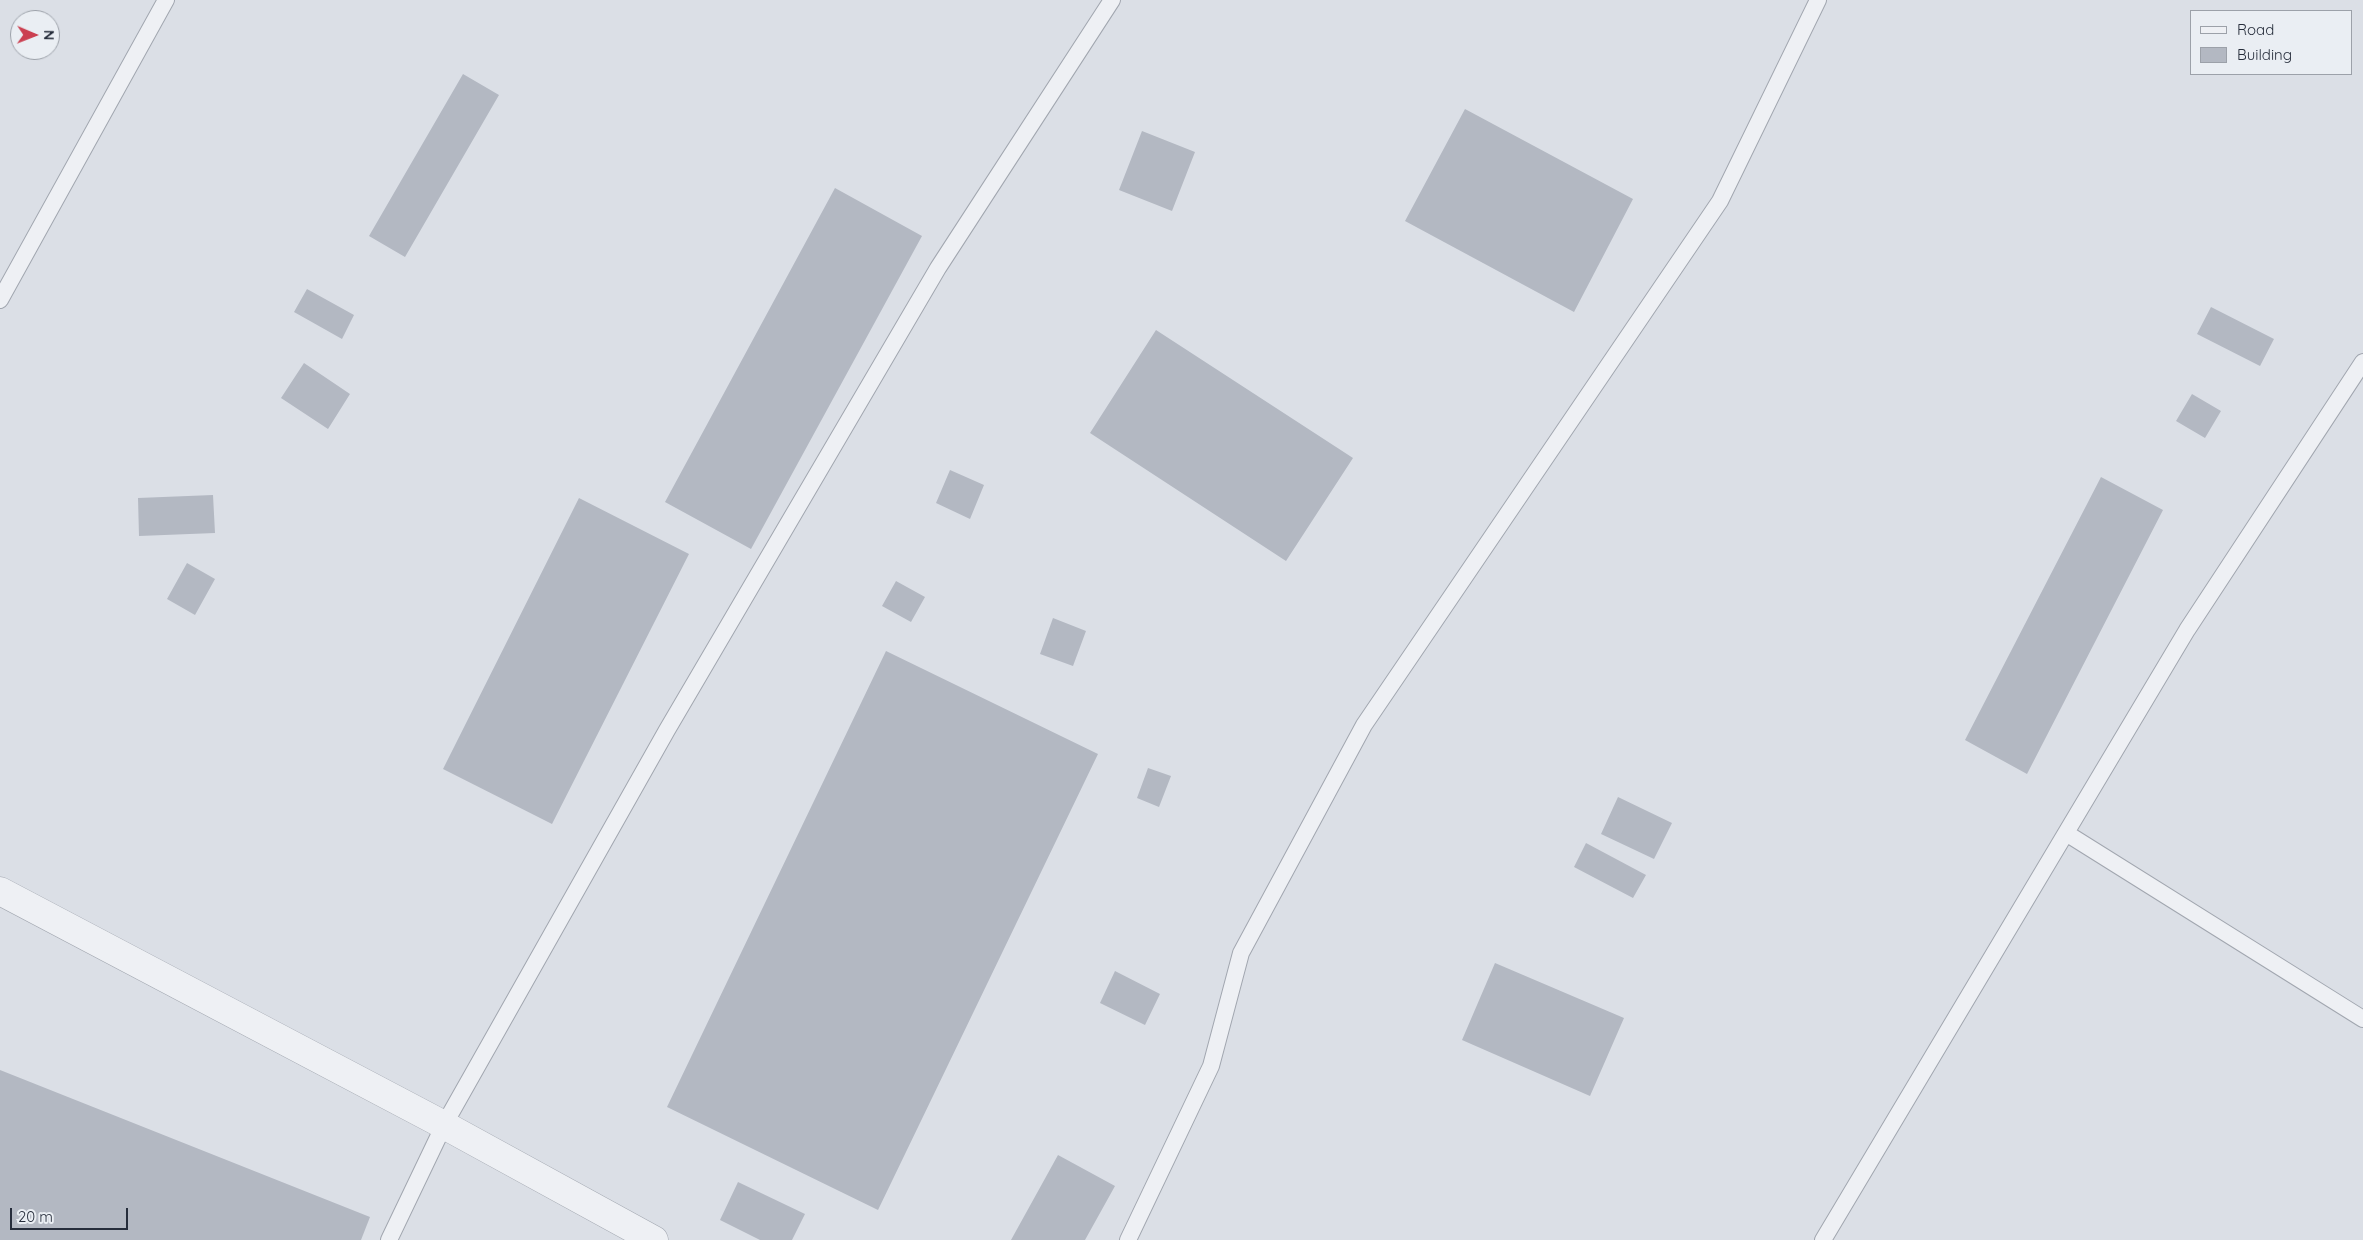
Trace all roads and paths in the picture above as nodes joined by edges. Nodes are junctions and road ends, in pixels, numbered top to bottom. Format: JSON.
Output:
{"nodes":[{"id":1,"x":166,"y":0,"type":"edge"},
{"id":2,"x":1112,"y":0,"type":"edge"},
{"id":3,"x":1818,"y":0,"type":"edge"},
{"id":4,"x":0,"y":300,"type":"edge"},
{"id":5,"x":2363,"y":362,"type":"edge"},
{"id":6,"x":2066,"y":833,"type":"junction"},
{"id":7,"x":0,"y":891,"type":"edge"},
{"id":8,"x":2363,"y":1019,"type":"edge"},
{"id":9,"x":444,"y":1125,"type":"junction"},
{"id":10,"x":389,"y":1240,"type":"edge"},
{"id":11,"x":654,"y":1240,"type":"edge"},
{"id":12,"x":1128,"y":1240,"type":"edge"},
{"id":13,"x":1823,"y":1240,"type":"edge"}],
"edges":[{"from":1,"to":4,"type":"lane"},
{"from":2,"to":9,"type":"lane"},
{"from":3,"to":12,"type":"lane"},
{"from":5,"to":6,"type":"lane"},
{"from":6,"to":8,"type":"lane"},
{"from":6,"to":13,"type":"lane"},
{"from":7,"to":9,"type":"street"},
{"from":9,"to":10,"type":"lane"},
{"from":9,"to":11,"type":"street"}]}
